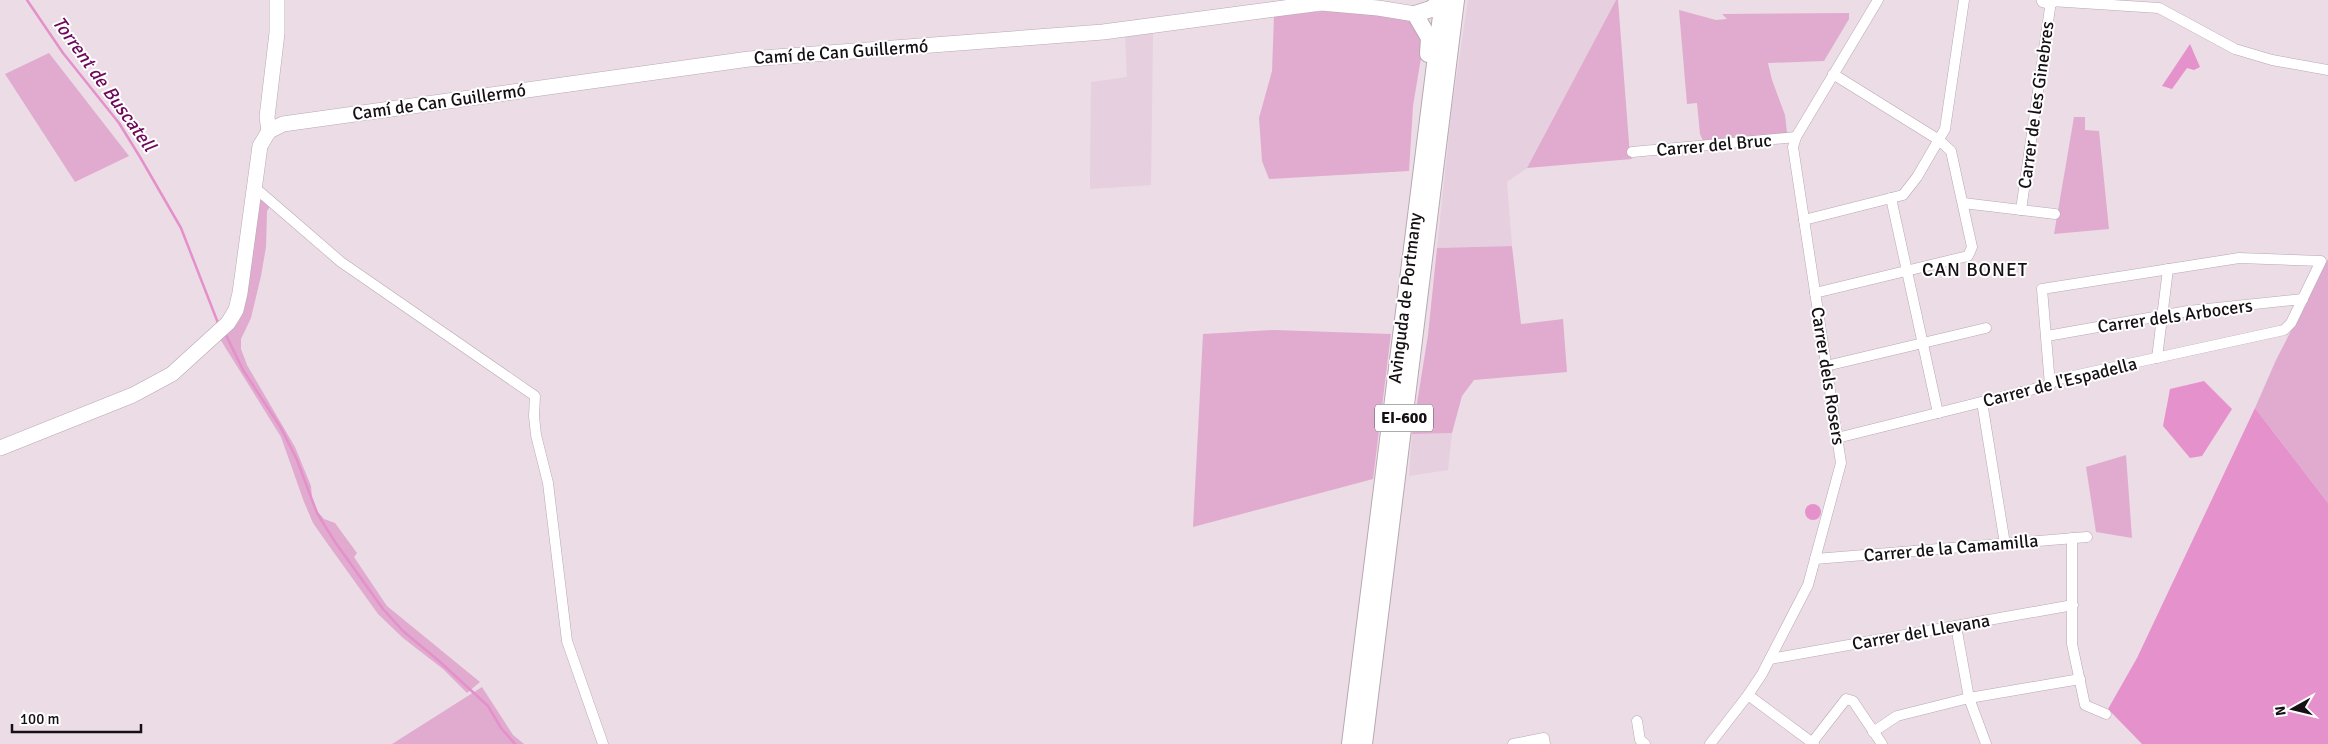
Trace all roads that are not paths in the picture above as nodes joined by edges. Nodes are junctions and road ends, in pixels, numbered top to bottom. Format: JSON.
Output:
{"nodes":[{"id":1,"x":277,"y":0,"type":"edge"},
{"id":2,"x":1442,"y":0,"type":"edge"},
{"id":3,"x":1456,"y":0,"type":"edge"},
{"id":4,"x":1878,"y":0,"type":"edge"},
{"id":5,"x":1964,"y":0,"type":"edge"},
{"id":6,"x":2047,"y":0,"type":"edge"},
{"id":7,"x":2125,"y":2,"type":"edge"},
{"id":8,"x":1415,"y":14,"type":"junction"},
{"id":9,"x":2328,"y":70,"type":"edge"},
{"id":10,"x":1833,"y":74,"type":"junction"},
{"id":11,"x":269,"y":131,"type":"junction"},
{"id":12,"x":1796,"y":137,"type":"junction"},
{"id":13,"x":1939,"y":140,"type":"junction"},
{"id":14,"x":1632,"y":152,"type":"dead end"},
{"id":15,"x":1421,"y":175,"type":"junction"},
{"id":16,"x":253,"y":186,"type":"junction"},
{"id":17,"x":1891,"y":198,"type":"junction"},
{"id":18,"x":1963,"y":202,"type":"junction"},
{"id":19,"x":2021,"y":210,"type":"junction"},
{"id":20,"x":2055,"y":214,"type":"dead end"},
{"id":21,"x":1804,"y":220,"type":"junction"},
{"id":22,"x":2168,"y":269,"type":"junction"},
{"id":23,"x":1907,"y":271,"type":"junction"},
{"id":24,"x":1815,"y":293,"type":"junction"},
{"id":25,"x":2303,"y":299,"type":"junction"},
{"id":26,"x":2162,"y":315,"type":"junction"},
{"id":27,"x":1986,"y":328,"type":"dead end"},
{"id":28,"x":2047,"y":336,"type":"junction"},
{"id":29,"x":1923,"y":343,"type":"junction"},
{"id":30,"x":2157,"y":358,"type":"junction"},
{"id":31,"x":1826,"y":366,"type":"junction"},
{"id":32,"x":2050,"y":385,"type":"junction"},
{"id":33,"x":1982,"y":402,"type":"junction"},
{"id":34,"x":1938,"y":413,"type":"junction"},
{"id":35,"x":1837,"y":438,"type":"junction"},
{"id":36,"x":0,"y":448,"type":"edge"},
{"id":37,"x":2087,"y":537,"type":"dead end"},
{"id":38,"x":2072,"y":538,"type":"junction"},
{"id":39,"x":2005,"y":544,"type":"junction"},
{"id":40,"x":1815,"y":559,"type":"junction"},
{"id":41,"x":2073,"y":605,"type":"junction"},
{"id":42,"x":1956,"y":626,"type":"junction"},
{"id":43,"x":1770,"y":659,"type":"junction"},
{"id":44,"x":2080,"y":679,"type":"junction"},
{"id":45,"x":1748,"y":695,"type":"junction"},
{"id":46,"x":1970,"y":698,"type":"junction"},
{"id":47,"x":2106,"y":714,"type":"dead end"},
{"id":48,"x":1637,"y":721,"type":"dead end"},
{"id":49,"x":1873,"y":732,"type":"junction"},
{"id":50,"x":1545,"y":741,"type":"edge"},
{"id":51,"x":1813,"y":743,"type":"edge"},
{"id":52,"x":603,"y":744,"type":"edge"},
{"id":53,"x":1350,"y":744,"type":"edge"},
{"id":54,"x":1364,"y":744,"type":"edge"},
{"id":55,"x":1513,"y":744,"type":"edge"},
{"id":56,"x":1645,"y":744,"type":"edge"},
{"id":57,"x":1710,"y":744,"type":"edge"},
{"id":58,"x":1882,"y":744,"type":"edge"},
{"id":59,"x":1986,"y":744,"type":"edge"}],
"edges":[{"from":1,"to":11,"type":"street"},
{"from":2,"to":8,"type":"main road"},
{"from":2,"to":15,"type":"main road","name":"Avinguda de Portmany","number":"EI-600"},
{"from":3,"to":54,"type":"main road","name":"Avinguda de Portmany","number":"EI-600"},
{"from":4,"to":10,"type":"street","name":"Carrer dels Rosers"},
{"from":5,"to":13,"type":"street"},
{"from":6,"to":7,"type":"street"},
{"from":6,"to":19,"type":"street","name":"Carrer de les Ginebres"},
{"from":7,"to":9,"type":"street"},
{"from":8,"to":11,"type":"street","name":"Camí de Can Guillermó"},
{"from":8,"to":15,"type":"main road"},
{"from":10,"to":12,"type":"street","name":"Carrer dels Rosers"},
{"from":10,"to":13,"type":"street"},
{"from":11,"to":16,"type":"street"},
{"from":12,"to":14,"type":"street","name":"Carrer del Bruc"},
{"from":12,"to":21,"type":"street","name":"Carrer dels Rosers"},
{"from":13,"to":17,"type":"street"},
{"from":13,"to":18,"type":"street"},
{"from":15,"to":53,"type":"main road","name":"Avinguda de Portmany","number":"EI-600"},
{"from":16,"to":36,"type":"street"},
{"from":16,"to":52,"type":"street"},
{"from":17,"to":21,"type":"street"},
{"from":17,"to":23,"type":"street"},
{"from":18,"to":19,"type":"street"},
{"from":18,"to":23,"type":"street"},
{"from":19,"to":20,"type":"street"},
{"from":21,"to":24,"type":"street","name":"Carrer dels Rosers"},
{"from":22,"to":25,"type":"street"},
{"from":22,"to":26,"type":"street"},
{"from":22,"to":28,"type":"street"},
{"from":23,"to":24,"type":"street"},
{"from":23,"to":29,"type":"street"},
{"from":24,"to":31,"type":"street","name":"Carrer dels Rosers"},
{"from":25,"to":26,"type":"street","name":"Carrer dels Arbocers"},
{"from":25,"to":30,"type":"street","name":"Carrer de l'Espadella"},
{"from":26,"to":28,"type":"street","name":"Carrer dels Arbocers"},
{"from":26,"to":30,"type":"street"},
{"from":27,"to":29,"type":"street"},
{"from":28,"to":32,"type":"street"},
{"from":29,"to":31,"type":"street"},
{"from":29,"to":34,"type":"street"},
{"from":30,"to":32,"type":"street","name":"Carrer de l'Espadella"},
{"from":31,"to":35,"type":"street","name":"Carrer dels Rosers"},
{"from":32,"to":33,"type":"street","name":"Carrer de l'Espadella"},
{"from":33,"to":34,"type":"street","name":"Carrer de l'Espadella"},
{"from":33,"to":39,"type":"street"},
{"from":34,"to":35,"type":"street","name":"Carrer de l'Espadella"},
{"from":35,"to":40,"type":"street","name":"Carrer dels Rosers"},
{"from":37,"to":38,"type":"street","name":"Carrer de la Camamilla"},
{"from":38,"to":39,"type":"street","name":"Carrer de la Camamilla"},
{"from":38,"to":41,"type":"street"},
{"from":39,"to":40,"type":"street","name":"Carrer de la Camamilla"},
{"from":40,"to":43,"type":"street","name":"Carrer dels Rosers"},
{"from":41,"to":42,"type":"street","name":"Carrer del Llevana"},
{"from":41,"to":44,"type":"street"},
{"from":42,"to":43,"type":"street","name":"Carrer del Llevana"},
{"from":42,"to":46,"type":"street"},
{"from":43,"to":45,"type":"street","name":"Carrer dels Rosers"},
{"from":44,"to":46,"type":"street"},
{"from":44,"to":47,"type":"street"},
{"from":45,"to":51,"type":"street"},
{"from":45,"to":57,"type":"street","name":"Carrer dels Rosers"},
{"from":46,"to":49,"type":"street"},
{"from":46,"to":59,"type":"street"},
{"from":48,"to":56,"type":"street"},
{"from":49,"to":51,"type":"street"},
{"from":49,"to":58,"type":"street"},
{"from":50,"to":55,"type":"street"}]}
